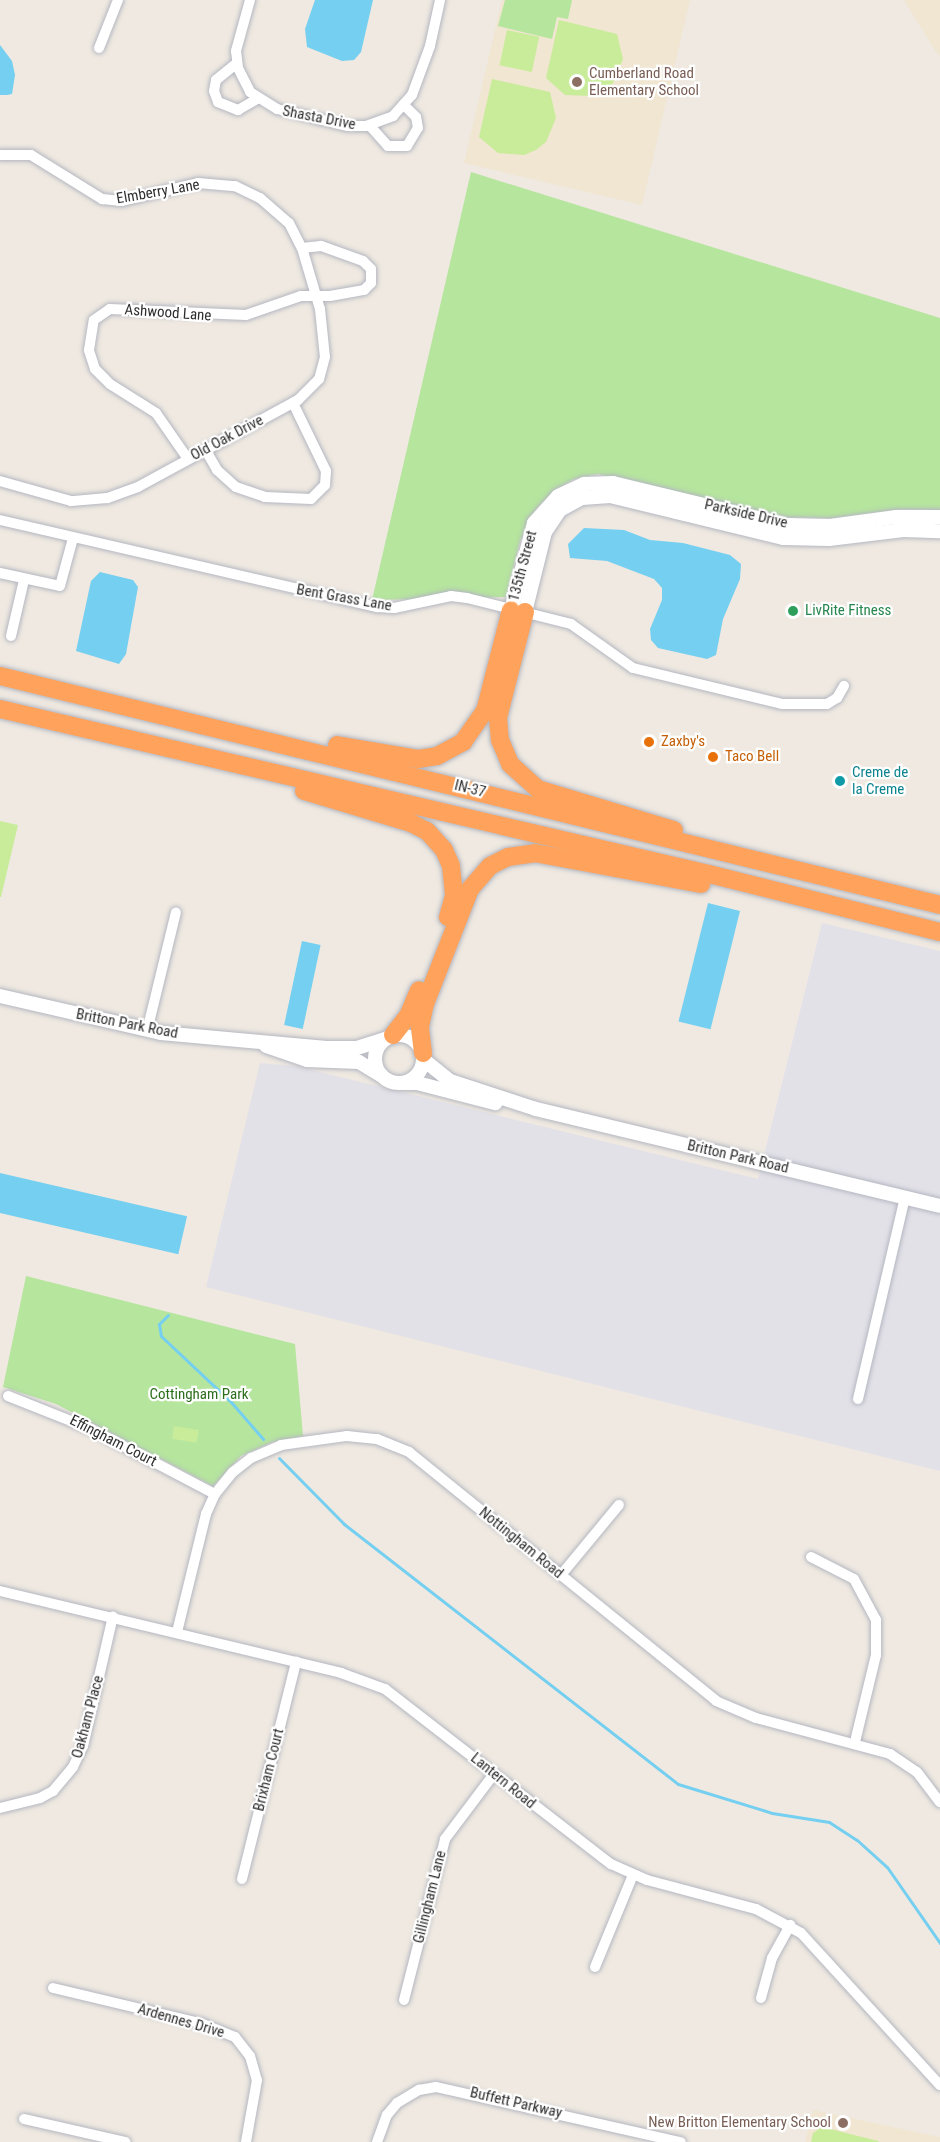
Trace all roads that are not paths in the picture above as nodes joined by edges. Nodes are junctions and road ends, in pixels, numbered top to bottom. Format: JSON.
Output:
{"nodes":[{"id":1,"x":117,"y":0,"type":"edge"},
{"id":2,"x":250,"y":0,"type":"edge"},
{"id":3,"x":440,"y":0,"type":"edge"},
{"id":4,"x":99,"y":48,"type":"dead end"},
{"id":5,"x":237,"y":63,"type":"junction"},
{"id":6,"x":257,"y":99,"type":"junction"},
{"id":7,"x":405,"y":106,"type":"junction"},
{"id":8,"x":370,"y":126,"type":"junction"},
{"id":9,"x":0,"y":156,"type":"edge"},
{"id":10,"x":302,"y":248,"type":"junction"},
{"id":11,"x":316,"y":295,"type":"junction"},
{"id":12,"x":293,"y":403,"type":"junction"},
{"id":13,"x":205,"y":449,"type":"junction"},
{"id":14,"x":188,"y":459,"type":"junction"},
{"id":15,"x":0,"y":481,"type":"edge"},
{"id":16,"x":558,"y":496,"type":"joint"},
{"id":17,"x":571,"y":502,"type":"joint"},
{"id":18,"x":940,"y":517,"type":"edge"},
{"id":19,"x":0,"y":520,"type":"edge"},
{"id":20,"x":940,"y":531,"type":"edge"},
{"id":21,"x":73,"y":538,"type":"junction"},
{"id":22,"x":0,"y":573,"type":"edge"},
{"id":23,"x":24,"y":580,"type":"junction"},
{"id":24,"x":518,"y":611,"type":"junction"},
{"id":25,"x":11,"y":636,"type":"dead end"},
{"id":26,"x":0,"y":676,"type":"edge"},
{"id":27,"x":844,"y":686,"type":"dead end"},
{"id":28,"x":0,"y":709,"type":"edge"},
{"id":29,"x":204,"y":724,"type":"junction"},
{"id":30,"x":206,"y":759,"type":"junction"},
{"id":31,"x":789,"y":869,"type":"junction"},
{"id":32,"x":902,"y":896,"type":"junction"},
{"id":33,"x":940,"y":900,"type":"edge"},
{"id":34,"x":940,"y":905,"type":"edge"},
{"id":35,"x":176,"y":912,"type":"dead end"},
{"id":36,"x":860,"y":914,"type":"junction"},
{"id":37,"x":937,"y":932,"type":"edge"},
{"id":38,"x":0,"y":996,"type":"edge"},
{"id":39,"x":147,"y":1030,"type":"junction"},
{"id":40,"x":389,"y":1037,"type":"junction"},
{"id":41,"x":256,"y":1041,"type":"junction"},
{"id":42,"x":424,"y":1057,"type":"junction"},
{"id":43,"x":381,"y":1075,"type":"junction"},
{"id":44,"x":402,"y":1083,"type":"junction"},
{"id":45,"x":536,"y":1109,"type":"junction"},
{"id":46,"x":905,"y":1197,"type":"junction"},
{"id":47,"x":940,"y":1206,"type":"edge"},
{"id":48,"x":8,"y":1396,"type":"dead end"},
{"id":49,"x":858,"y":1399,"type":"dead end"},
{"id":50,"x":215,"y":1494,"type":"junction"},
{"id":51,"x":619,"y":1505,"type":"dead end"},
{"id":52,"x":811,"y":1557,"type":"dead end"},
{"id":53,"x":561,"y":1575,"type":"junction"},
{"id":54,"x":0,"y":1591,"type":"edge"},
{"id":55,"x":113,"y":1616,"type":"junction"},
{"id":56,"x":177,"y":1632,"type":"junction"},
{"id":57,"x":296,"y":1662,"type":"junction"},
{"id":58,"x":855,"y":1742,"type":"junction"},
{"id":59,"x":494,"y":1774,"type":"junction"},
{"id":60,"x":940,"y":1802,"type":"edge"},
{"id":61,"x":0,"y":1808,"type":"edge"},
{"id":62,"x":633,"y":1875,"type":"junction"},
{"id":63,"x":242,"y":1879,"type":"dead end"},
{"id":64,"x":790,"y":1926,"type":"junction"},
{"id":65,"x":595,"y":1967,"type":"dead end"},
{"id":66,"x":53,"y":1988,"type":"dead end"},
{"id":67,"x":760,"y":1998,"type":"dead end"},
{"id":68,"x":404,"y":2000,"type":"dead end"},
{"id":69,"x":940,"y":2085,"type":"edge"},
{"id":70,"x":24,"y":2119,"type":"dead end"},
{"id":71,"x":125,"y":2142,"type":"edge"},
{"id":72,"x":246,"y":2142,"type":"edge"},
{"id":73,"x":377,"y":2142,"type":"edge"},
{"id":74,"x":681,"y":2142,"type":"edge"}],
"edges":[{"from":1,"to":4,"type":"street"},
{"from":2,"to":5,"type":"street"},
{"from":3,"to":7,"type":"street","name":"Shasta Drive"},
{"from":5,"to":6,"type":"street"},
{"from":5,"to":6,"type":"street"},
{"from":6,"to":8,"type":"street","name":"Shasta Drive"},
{"from":7,"to":8,"type":"street","name":"Shasta Drive"},
{"from":7,"to":8,"type":"street","name":"Shasta Drive"},
{"from":9,"to":10,"type":"street","name":"Elmberry Lane"},
{"from":10,"to":11,"type":"street","name":"Old Oak Drive"},
{"from":10,"to":11,"type":"street","name":"Ashwood Lane"},
{"from":11,"to":12,"type":"street","name":"Old Oak Drive"},
{"from":11,"to":14,"type":"street","name":"Ashwood Lane"},
{"from":12,"to":13,"type":"street","name":"Old Oak Drive"},
{"from":12,"to":13,"type":"street"},
{"from":13,"to":14,"type":"street","name":"Old Oak Drive"},
{"from":14,"to":15,"type":"street","name":"Old Oak Drive"},
{"from":16,"to":18,"type":"street","name":"Parkside Drive"},
{"from":16,"to":24,"type":"street","name":"135th Street"},
{"from":17,"to":20,"type":"street","name":"Parkside Drive"},
{"from":17,"to":24,"type":"street","name":"135th Street"},
{"from":19,"to":21,"type":"street","name":"Bent Grass Lane"},
{"from":21,"to":23,"type":"street"},
{"from":21,"to":24,"type":"street","name":"Bent Grass Lane"},
{"from":22,"to":23,"type":"street"},
{"from":23,"to":25,"type":"street"},
{"from":24,"to":27,"type":"street","name":"Bent Grass Lane"},
{"from":24,"to":29,"type":"highway"},
{"from":24,"to":31,"type":"highway"},
{"from":26,"to":29,"type":"highway","name":"IN-37"},
{"from":28,"to":30,"type":"highway","name":"IN-37"},
{"from":29,"to":31,"type":"highway","name":"IN-37"},
{"from":30,"to":36,"type":"highway","name":"IN-37"},
{"from":30,"to":40,"type":"highway"},
{"from":31,"to":32,"type":"highway","name":"IN-37"},
{"from":32,"to":33,"type":"highway"},
{"from":32,"to":34,"type":"highway","name":"IN-37"},
{"from":35,"to":39,"type":"street"},
{"from":36,"to":37,"type":"highway","name":"IN-37"},
{"from":36,"to":42,"type":"highway"},
{"from":38,"to":39,"type":"street","name":"Britton Park Road"},
{"from":39,"to":41,"type":"street","name":"Britton Park Road"},
{"from":40,"to":41,"type":"street","name":"Britton Park Road"},
{"from":40,"to":42,"type":"street"},
{"from":40,"to":43,"type":"street"},
{"from":41,"to":43,"type":"street","name":"Britton Park Road"},
{"from":42,"to":44,"type":"street"},
{"from":42,"to":45,"type":"street","name":"Britton Park Road"},
{"from":43,"to":44,"type":"street"},
{"from":44,"to":45,"type":"street","name":"Britton Park Road"},
{"from":45,"to":46,"type":"street","name":"Britton Park Road"},
{"from":46,"to":47,"type":"street","name":"Britton Park Road"},
{"from":46,"to":49,"type":"street"},
{"from":48,"to":50,"type":"street","name":"Effingham Court"},
{"from":50,"to":53,"type":"street","name":"Nottingham Road"},
{"from":50,"to":56,"type":"street","name":"Nottingham Road"},
{"from":51,"to":53,"type":"street"},
{"from":52,"to":58,"type":"street"},
{"from":53,"to":58,"type":"street","name":"Nottingham Road"},
{"from":54,"to":55,"type":"street","name":"Lantern Road"},
{"from":55,"to":56,"type":"street","name":"Lantern Road"},
{"from":55,"to":61,"type":"street","name":"Oakham Place"},
{"from":56,"to":57,"type":"street","name":"Lantern Road"},
{"from":57,"to":59,"type":"street","name":"Lantern Road"},
{"from":57,"to":63,"type":"street","name":"Brixham Court"},
{"from":58,"to":60,"type":"street","name":"Nottingham Road"},
{"from":59,"to":62,"type":"street","name":"Lantern Road"},
{"from":59,"to":68,"type":"street","name":"Gillingham Lane"},
{"from":62,"to":64,"type":"street","name":"Lantern Road"},
{"from":62,"to":65,"type":"street"},
{"from":64,"to":67,"type":"street"},
{"from":64,"to":69,"type":"street","name":"Lantern Road"},
{"from":66,"to":72,"type":"street","name":"Ardennes Drive"},
{"from":70,"to":71,"type":"street"},
{"from":73,"to":74,"type":"street","name":"Buffett Parkway"}]}
